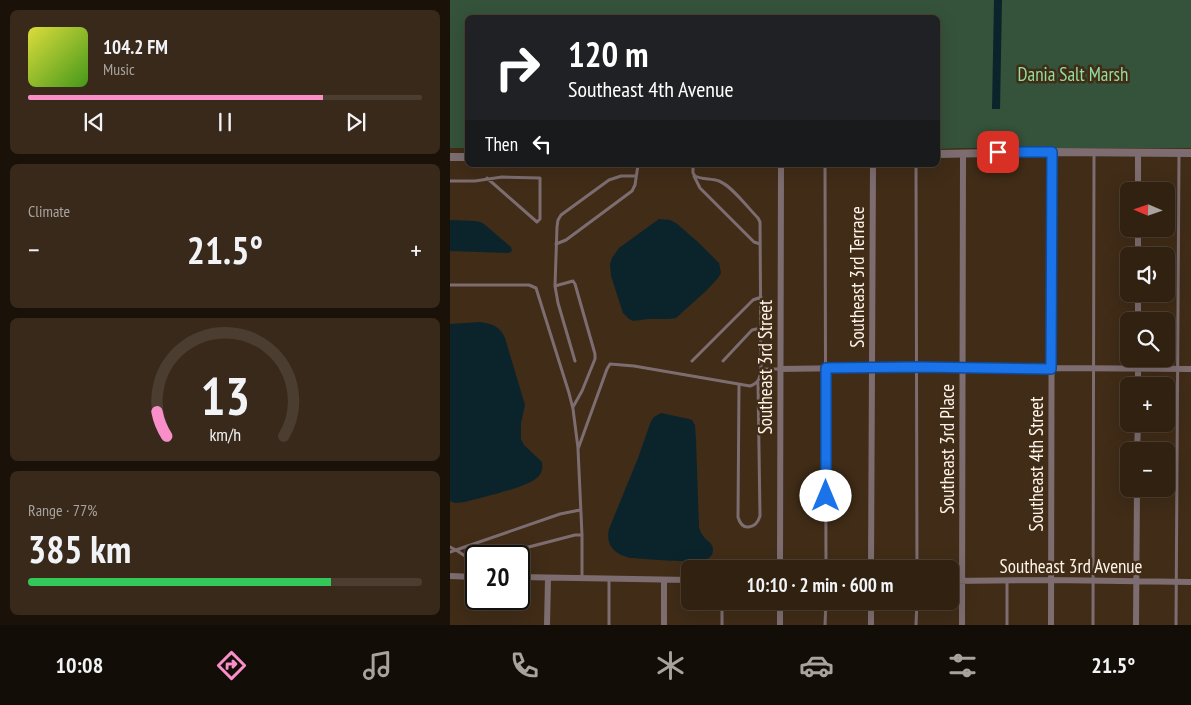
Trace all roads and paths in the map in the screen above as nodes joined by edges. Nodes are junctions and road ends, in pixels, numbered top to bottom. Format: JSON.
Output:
{"nodes":[{"id":1,"x":963,"y":152,"type":"junction"},
{"id":2,"x":1052,"y":152,"type":"junction"},
{"id":3,"x":1094,"y":152,"type":"junction"},
{"id":4,"x":1138,"y":153,"type":"junction"},
{"id":5,"x":1179,"y":153,"type":"junction"},
{"id":6,"x":1191,"y":153,"type":"edge"},
{"id":7,"x":940,"y":154,"type":"edge"},
{"id":8,"x":450,"y":157,"type":"edge"},
{"id":9,"x":465,"y":157,"type":"edge"},
{"id":10,"x":638,"y":167,"type":"edge"},
{"id":11,"x":693,"y":167,"type":"edge"},
{"id":12,"x":781,"y":167,"type":"edge"},
{"id":13,"x":825,"y":167,"type":"edge"},
{"id":14,"x":873,"y":167,"type":"edge"},
{"id":15,"x":916,"y":167,"type":"edge"},
{"id":16,"x":693,"y":173,"type":"junction"},
{"id":17,"x":636,"y":176,"type":"junction"},
{"id":18,"x":487,"y":178,"type":"junction"},
{"id":19,"x":450,"y":181,"type":"edge"},
{"id":20,"x":1138,"y":182,"type":"edge"},
{"id":21,"x":556,"y":244,"type":"junction"},
{"id":22,"x":760,"y":244,"type":"junction"},
{"id":23,"x":450,"y":285,"type":"edge"},
{"id":24,"x":554,"y":286,"type":"junction"},
{"id":25,"x":761,"y":296,"type":"junction"},
{"id":26,"x":761,"y":328,"type":"junction"},
{"id":27,"x":723,"y":360,"type":"dead end"},
{"id":28,"x":575,"y":361,"type":"dead end"},
{"id":29,"x":692,"y":361,"type":"dead end"},
{"id":30,"x":872,"y":367,"type":"junction"},
{"id":31,"x":917,"y":367,"type":"junction"},
{"id":32,"x":826,"y":368,"type":"junction"},
{"id":33,"x":962,"y":368,"type":"junction"},
{"id":34,"x":1093,"y":368,"type":"junction"},
{"id":35,"x":1138,"y":368,"type":"junction"},
{"id":36,"x":1178,"y":368,"type":"junction"},
{"id":37,"x":761,"y":369,"type":"junction"},
{"id":38,"x":780,"y":369,"type":"junction"},
{"id":39,"x":1051,"y":369,"type":"junction"},
{"id":40,"x":1191,"y":369,"type":"edge"},
{"id":41,"x":1138,"y":377,"type":"edge"},
{"id":42,"x":758,"y":382,"type":"junction"},
{"id":43,"x":739,"y":385,"type":"junction"},
{"id":44,"x":572,"y":407,"type":"junction"},
{"id":45,"x":578,"y":449,"type":"junction"},
{"id":46,"x":1137,"y":497,"type":"edge"},
{"id":47,"x":580,"y":510,"type":"junction"},
{"id":48,"x":582,"y":535,"type":"junction"},
{"id":49,"x":530,"y":546,"type":"edge"},
{"id":50,"x":450,"y":548,"type":"edge"},
{"id":51,"x":456,"y":550,"type":"junction"},
{"id":52,"x":450,"y":552,"type":"edge"},
{"id":53,"x":465,"y":556,"type":"edge"},
{"id":54,"x":780,"y":560,"type":"edge"},
{"id":55,"x":826,"y":560,"type":"edge"},
{"id":56,"x":871,"y":560,"type":"edge"},
{"id":57,"x":917,"y":560,"type":"edge"},
{"id":58,"x":450,"y":576,"type":"edge"},
{"id":59,"x":465,"y":576,"type":"edge"},
{"id":60,"x":530,"y":577,"type":"edge"},
{"id":61,"x":548,"y":578,"type":"junction"},
{"id":62,"x":582,"y":578,"type":"junction"},
{"id":63,"x":609,"y":579,"type":"junction"},
{"id":64,"x":664,"y":580,"type":"junction"},
{"id":65,"x":681,"y":580,"type":"edge"},
{"id":66,"x":1051,"y":580,"type":"junction"},
{"id":67,"x":959,"y":581,"type":"edge"},
{"id":68,"x":963,"y":581,"type":"junction"},
{"id":69,"x":1007,"y":581,"type":"junction"},
{"id":70,"x":1093,"y":581,"type":"junction"},
{"id":71,"x":1136,"y":582,"type":"junction"},
{"id":72,"x":1177,"y":582,"type":"junction"},
{"id":73,"x":1191,"y":582,"type":"edge"},
{"id":74,"x":722,"y":610,"type":"edge"},
{"id":75,"x":780,"y":610,"type":"edge"},
{"id":76,"x":826,"y":610,"type":"edge"},
{"id":77,"x":871,"y":610,"type":"edge"},
{"id":78,"x":916,"y":610,"type":"edge"},
{"id":79,"x":547,"y":625,"type":"edge"},
{"id":80,"x":609,"y":625,"type":"edge"},
{"id":81,"x":664,"y":625,"type":"edge"},
{"id":82,"x":722,"y":625,"type":"edge"},
{"id":83,"x":780,"y":625,"type":"edge"},
{"id":84,"x":825,"y":625,"type":"edge"},
{"id":85,"x":871,"y":625,"type":"edge"},
{"id":86,"x":916,"y":625,"type":"edge"},
{"id":87,"x":962,"y":625,"type":"edge"},
{"id":88,"x":1007,"y":625,"type":"edge"},
{"id":89,"x":1051,"y":625,"type":"edge"},
{"id":90,"x":1093,"y":625,"type":"edge"},
{"id":91,"x":1136,"y":625,"type":"edge"},
{"id":92,"x":1176,"y":625,"type":"edge"}],
"edges":[{"from":1,"to":2,"type":"street"},
{"from":1,"to":7,"type":"street"},
{"from":1,"to":33,"type":"street","name":"Southeast 3rd Place"},
{"from":2,"to":3,"type":"street"},
{"from":2,"to":39,"type":"street","name":"Southeast 4th Street"},
{"from":3,"to":4,"type":"street"},
{"from":3,"to":34,"type":"lane"},
{"from":4,"to":5,"type":"street"},
{"from":4,"to":20,"type":"street"},
{"from":5,"to":6,"type":"street"},
{"from":5,"to":36,"type":"lane"},
{"from":8,"to":9,"type":"street"},
{"from":10,"to":17,"type":"lane"},
{"from":11,"to":16,"type":"lane"},
{"from":12,"to":38,"type":"street","name":"Southeast 3rd Street"},
{"from":13,"to":32,"type":"lane"},
{"from":14,"to":30,"type":"street","name":"Southeast 3rd Terrace"},
{"from":15,"to":31,"type":"lane"},
{"from":16,"to":22,"type":"lane"},
{"from":16,"to":22,"type":"lane"},
{"from":17,"to":21,"type":"lane"},
{"from":17,"to":21,"type":"lane"},
{"from":18,"to":18,"type":"lane"},
{"from":18,"to":19,"type":"lane"},
{"from":21,"to":24,"type":"lane"},
{"from":22,"to":25,"type":"lane"},
{"from":23,"to":44,"type":"lane"},
{"from":24,"to":28,"type":"lane"},
{"from":24,"to":44,"type":"lane"},
{"from":25,"to":26,"type":"lane"},
{"from":25,"to":29,"type":"lane"},
{"from":26,"to":27,"type":"lane"},
{"from":26,"to":37,"type":"lane"},
{"from":30,"to":31,"type":"street"},
{"from":30,"to":32,"type":"street"},
{"from":30,"to":56,"type":"street","name":"Southeast 3rd Terrace"},
{"from":31,"to":33,"type":"street"},
{"from":31,"to":57,"type":"lane"},
{"from":32,"to":38,"type":"street"},
{"from":32,"to":55,"type":"lane"},
{"from":33,"to":39,"type":"street"},
{"from":33,"to":68,"type":"street","name":"Southeast 3rd Place"},
{"from":34,"to":35,"type":"street"},
{"from":34,"to":39,"type":"street"},
{"from":34,"to":70,"type":"lane"},
{"from":35,"to":36,"type":"street"},
{"from":35,"to":41,"type":"street"},
{"from":36,"to":40,"type":"street"},
{"from":36,"to":72,"type":"lane"},
{"from":37,"to":38,"type":"lane"},
{"from":37,"to":42,"type":"lane"},
{"from":38,"to":54,"type":"street","name":"Southeast 3rd Street"},
{"from":39,"to":66,"type":"street","name":"Southeast 4th Street"},
{"from":42,"to":43,"type":"lane"},
{"from":42,"to":43,"type":"lane"},
{"from":43,"to":45,"type":"lane"},
{"from":44,"to":45,"type":"lane"},
{"from":45,"to":47,"type":"lane"},
{"from":46,"to":71,"type":"street"},
{"from":47,"to":48,"type":"lane"},
{"from":47,"to":51,"type":"lane"},
{"from":48,"to":49,"type":"lane"},
{"from":48,"to":62,"type":"lane"},
{"from":50,"to":51,"type":"lane"},
{"from":51,"to":52,"type":"lane"},
{"from":51,"to":53,"type":"lane"},
{"from":58,"to":59,"type":"street"},
{"from":60,"to":61,"type":"street"},
{"from":61,"to":62,"type":"street"},
{"from":61,"to":79,"type":"street"},
{"from":62,"to":63,"type":"street"},
{"from":63,"to":64,"type":"street"},
{"from":63,"to":80,"type":"lane"},
{"from":64,"to":65,"type":"street"},
{"from":64,"to":81,"type":"street"},
{"from":66,"to":69,"type":"street","name":"Southeast 3rd Avenue"},
{"from":66,"to":70,"type":"street","name":"Southeast 3rd Avenue"},
{"from":66,"to":89,"type":"street","name":"Southeast 4th Street"},
{"from":67,"to":68,"type":"street","name":"Southeast 3rd Avenue"},
{"from":68,"to":69,"type":"street","name":"Southeast 3rd Avenue"},
{"from":68,"to":87,"type":"street","name":"Southeast 3rd Place"},
{"from":69,"to":88,"type":"lane"},
{"from":70,"to":71,"type":"street","name":"Southeast 3rd Avenue"},
{"from":70,"to":90,"type":"lane"},
{"from":71,"to":72,"type":"street","name":"Southeast 3rd Avenue"},
{"from":71,"to":91,"type":"street"},
{"from":72,"to":73,"type":"street","name":"Southeast 3rd Avenue"},
{"from":72,"to":92,"type":"lane"},
{"from":74,"to":82,"type":"lane"},
{"from":75,"to":83,"type":"street"},
{"from":76,"to":84,"type":"lane"},
{"from":77,"to":85,"type":"street"},
{"from":78,"to":86,"type":"lane"}]}
